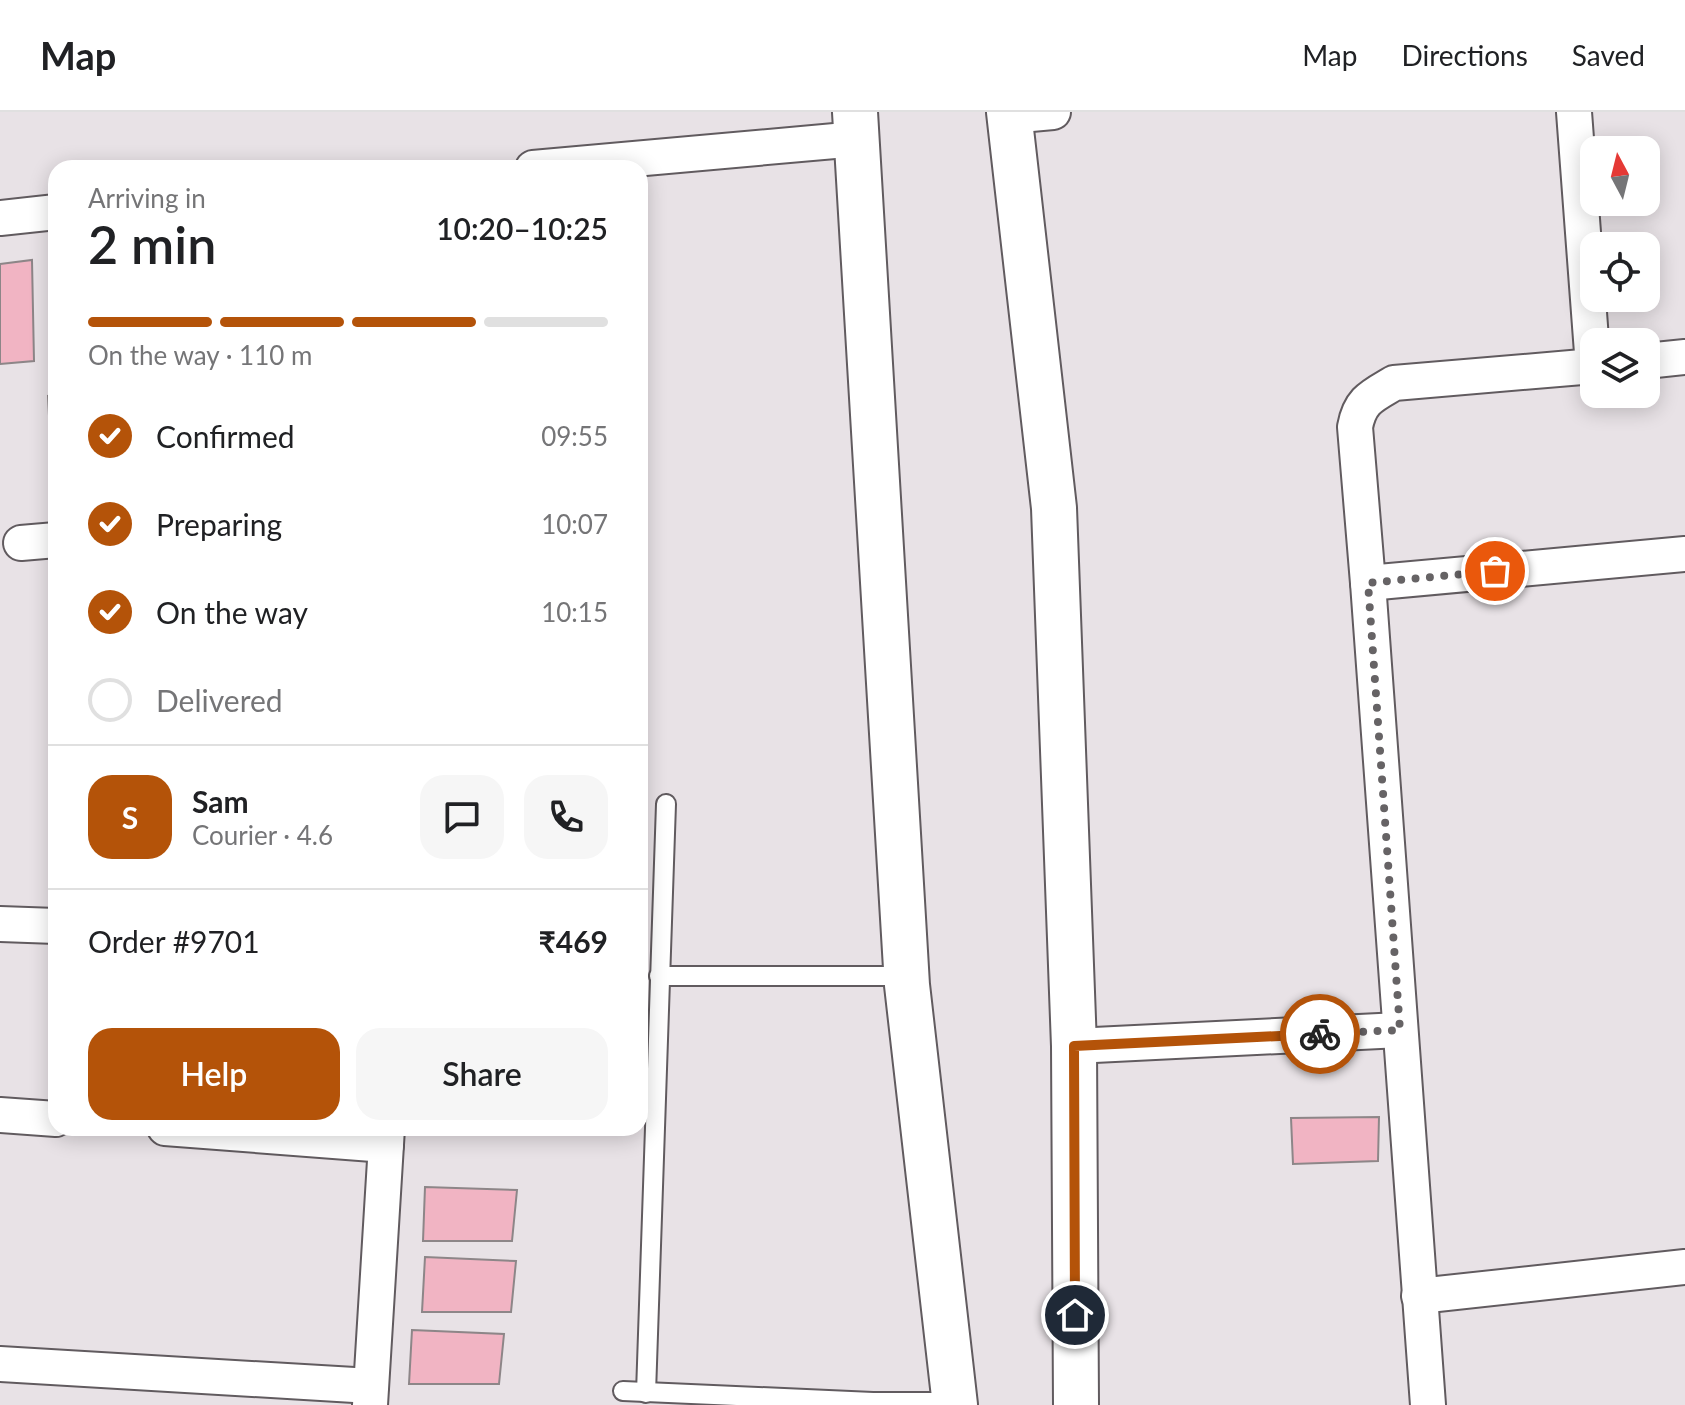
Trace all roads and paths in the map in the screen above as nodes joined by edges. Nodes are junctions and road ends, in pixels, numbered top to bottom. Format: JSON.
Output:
{"nodes":[{"id":1,"x":1053,"y":112,"type":"edge"},
{"id":2,"x":1574,"y":112,"type":"edge"},
{"id":3,"x":1009,"y":114,"type":"edge"},
{"id":4,"x":856,"y":126,"type":"edge"},
{"id":5,"x":595,"y":160,"type":"edge"},
{"id":6,"x":48,"y":213,"type":"edge"},
{"id":7,"x":0,"y":218,"type":"edge"},
{"id":8,"x":1591,"y":328,"type":"edge"},
{"id":9,"x":1685,"y":357,"type":"edge"},
{"id":10,"x":1660,"y":360,"type":"edge"},
{"id":11,"x":1580,"y":367,"type":"edge"},
{"id":12,"x":48,"y":541,"type":"edge"},
{"id":13,"x":21,"y":543,"type":"dead end"},
{"id":14,"x":1685,"y":554,"type":"edge"},
{"id":15,"x":1368,"y":583,"type":"junction"},
{"id":16,"x":666,"y":804,"type":"dead end"},
{"id":17,"x":0,"y":924,"type":"edge"},
{"id":18,"x":48,"y":926,"type":"edge"},
{"id":19,"x":659,"y":976,"type":"junction"},
{"id":20,"x":906,"y":976,"type":"junction"},
{"id":21,"x":1400,"y":1030,"type":"junction"},
{"id":22,"x":1074,"y":1046,"type":"junction"},
{"id":23,"x":0,"y":1115,"type":"edge"},
{"id":24,"x":48,"y":1118,"type":"edge"},
{"id":25,"x":362,"y":1136,"type":"edge"},
{"id":26,"x":387,"y":1137,"type":"edge"},
{"id":27,"x":1685,"y":1267,"type":"edge"},
{"id":28,"x":1419,"y":1296,"type":"junction"},
{"id":29,"x":0,"y":1364,"type":"edge"},
{"id":30,"x":623,"y":1391,"type":"dead end"},
{"id":31,"x":646,"y":1393,"type":"junction"},
{"id":32,"x":370,"y":1396,"type":"edge"},
{"id":33,"x":955,"y":1403,"type":"edge"},
{"id":34,"x":1076,"y":1405,"type":"edge"},
{"id":35,"x":1428,"y":1405,"type":"edge"}],
"edges":[{"from":1,"to":3,"type":"street"},
{"from":2,"to":8,"type":"street"},
{"from":3,"to":22,"type":"main road"},
{"from":4,"to":5,"type":"street"},
{"from":4,"to":20,"type":"main road"},
{"from":6,"to":7,"type":"street"},
{"from":9,"to":10,"type":"street"},
{"from":11,"to":15,"type":"street"},
{"from":12,"to":13,"type":"street"},
{"from":14,"to":15,"type":"street"},
{"from":15,"to":21,"type":"street"},
{"from":16,"to":19,"type":"lane"},
{"from":17,"to":18,"type":"street"},
{"from":19,"to":20,"type":"lane"},
{"from":19,"to":31,"type":"lane"},
{"from":20,"to":33,"type":"main road"},
{"from":21,"to":22,"type":"street"},
{"from":21,"to":28,"type":"street"},
{"from":22,"to":34,"type":"main road"},
{"from":23,"to":24,"type":"street"},
{"from":25,"to":26,"type":"street"},
{"from":26,"to":32,"type":"street"},
{"from":27,"to":28,"type":"street"},
{"from":28,"to":35,"type":"street"},
{"from":29,"to":32,"type":"street"},
{"from":30,"to":31,"type":"lane"},
{"from":31,"to":33,"type":"lane"}]}
